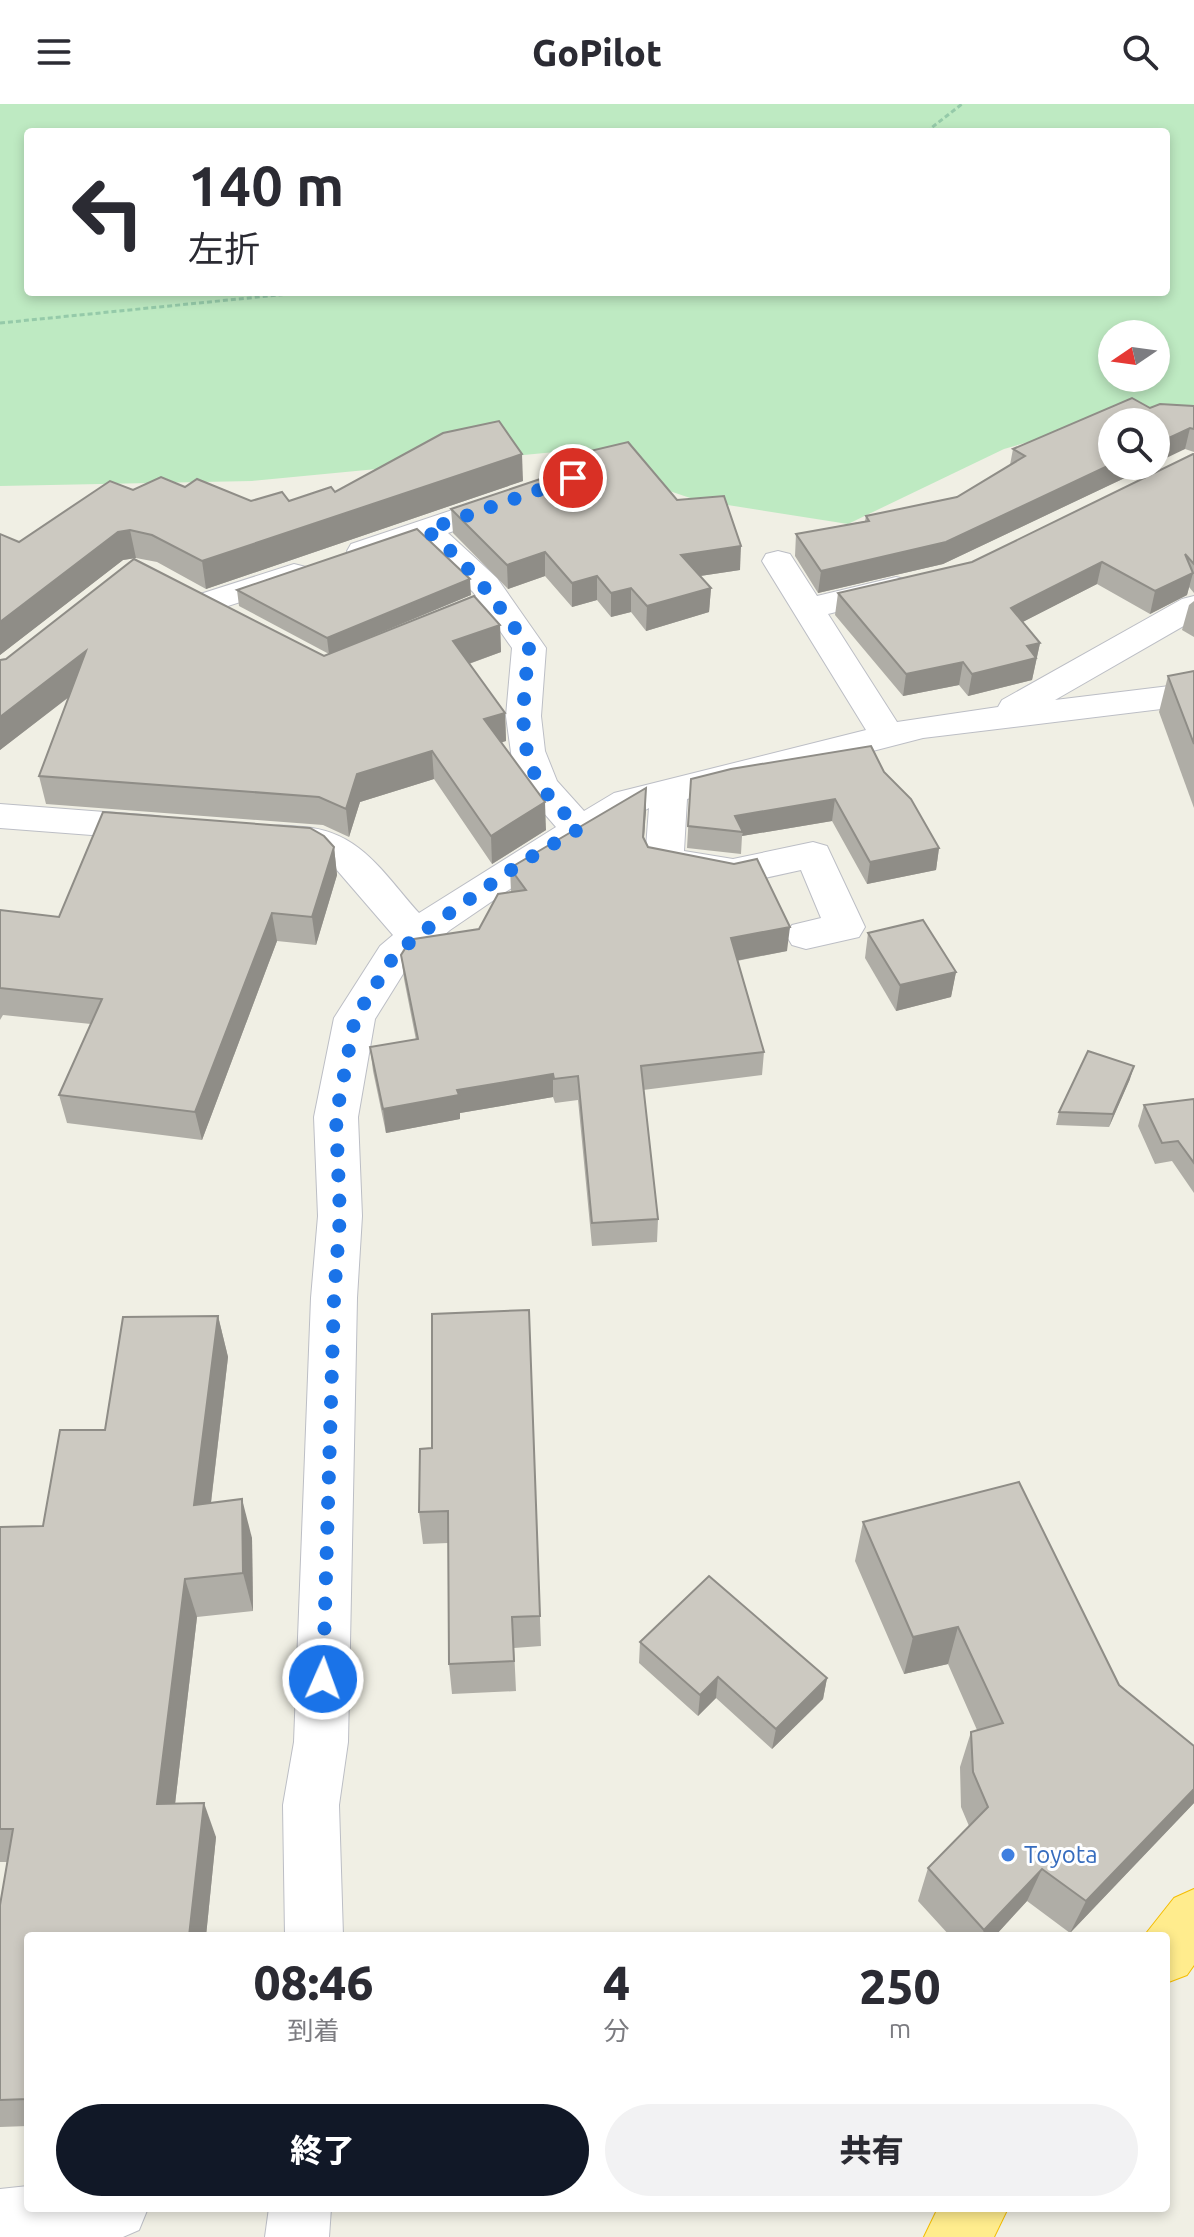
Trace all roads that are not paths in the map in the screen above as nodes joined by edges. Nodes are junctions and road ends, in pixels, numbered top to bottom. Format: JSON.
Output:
{"nodes":[{"id":1,"x":529,"y":494,"type":"edge"},
{"id":2,"x":426,"y":530,"type":"junction"},
{"id":3,"x":778,"y":561,"type":"dead end"},
{"id":4,"x":925,"y":581,"type":"edge"},
{"id":5,"x":496,"y":600,"type":"junction"},
{"id":6,"x":1194,"y":606,"type":"edge"},
{"id":7,"x":809,"y":608,"type":"junction"},
{"id":8,"x":246,"y":625,"type":"edge"},
{"id":9,"x":398,"y":641,"type":"edge"},
{"id":10,"x":1194,"y":694,"type":"edge"},
{"id":11,"x":999,"y":718,"type":"junction"},
{"id":12,"x":888,"y":736,"type":"junction"},
{"id":13,"x":669,"y":791,"type":"junction"},
{"id":14,"x":0,"y":816,"type":"edge"},
{"id":15,"x":579,"y":829,"type":"junction"},
{"id":16,"x":185,"y":830,"type":"edge"},
{"id":17,"x":231,"y":833,"type":"edge"},
{"id":18,"x":806,"y":935,"type":"dead end"},
{"id":19,"x":417,"y":936,"type":"junction"},
{"id":20,"x":1194,"y":1918,"type":"edge"},
{"id":21,"x":314,"y":1932,"type":"edge"},
{"id":22,"x":1170,"y":1949,"type":"edge"},
{"id":23,"x":81,"y":2212,"type":"edge"},
{"id":24,"x":300,"y":2212,"type":"edge"},
{"id":25,"x":974,"y":2212,"type":"edge"},
{"id":26,"x":0,"y":2221,"type":"edge"},
{"id":27,"x":297,"y":2237,"type":"edge"},
{"id":28,"x":956,"y":2237,"type":"edge"}],
"edges":[{"from":1,"to":2,"type":"street"},
{"from":2,"to":5,"type":"street"},
{"from":2,"to":8,"type":"street"},
{"from":3,"to":7,"type":"street"},
{"from":4,"to":7,"type":"street"},
{"from":5,"to":9,"type":"street"},
{"from":5,"to":15,"type":"street"},
{"from":6,"to":11,"type":"street"},
{"from":7,"to":12,"type":"street"},
{"from":10,"to":11,"type":"street"},
{"from":11,"to":12,"type":"street"},
{"from":12,"to":13,"type":"street"},
{"from":13,"to":15,"type":"street"},
{"from":13,"to":18,"type":"street"},
{"from":14,"to":16,"type":"street"},
{"from":15,"to":19,"type":"street"},
{"from":17,"to":19,"type":"street"},
{"from":19,"to":21,"type":"street"},
{"from":20,"to":22,"type":"highway"},
{"from":23,"to":26,"type":"street"},
{"from":24,"to":27,"type":"street"},
{"from":25,"to":28,"type":"highway"}]}
